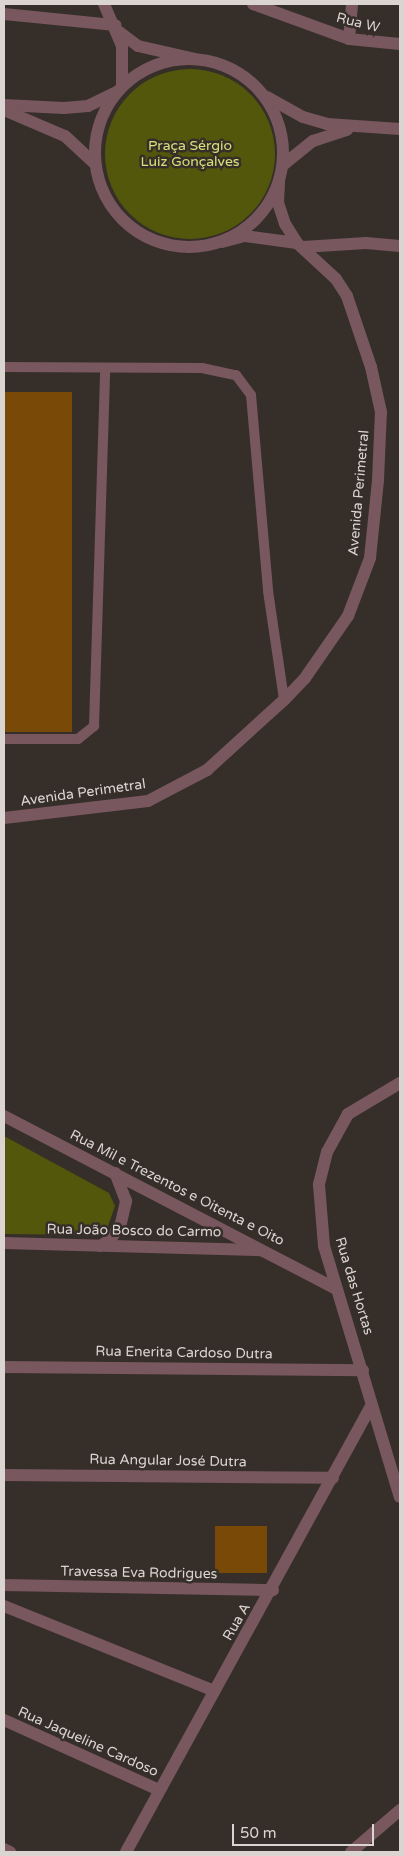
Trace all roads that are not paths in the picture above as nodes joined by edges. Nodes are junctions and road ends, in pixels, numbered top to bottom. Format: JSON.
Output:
{"nodes":[{"id":1,"x":104,"y":4,"type":"edge"},
{"id":2,"x":254,"y":4,"type":"edge"},
{"id":3,"x":352,"y":4,"type":"edge"},
{"id":4,"x":4,"y":14,"type":"edge"},
{"id":5,"x":117,"y":28,"type":"junction"},
{"id":6,"x":349,"y":39,"type":"junction"},
{"id":7,"x":400,"y":44,"type":"edge"},
{"id":8,"x":196,"y":59,"type":"junction"},
{"id":9,"x":120,"y":89,"type":"junction"},
{"id":10,"x":262,"y":93,"type":"junction"},
{"id":11,"x":4,"y":105,"type":"edge"},
{"id":12,"x":4,"y":110,"type":"edge"},
{"id":13,"x":356,"y":128,"type":"junction"},
{"id":14,"x":400,"y":129,"type":"edge"},
{"id":15,"x":95,"y":164,"type":"junction"},
{"id":16,"x":283,"y":165,"type":"junction"},
{"id":17,"x":279,"y":182,"type":"junction"},
{"id":18,"x":222,"y":242,"type":"junction"},
{"id":19,"x":300,"y":245,"type":"junction"},
{"id":20,"x":400,"y":246,"type":"edge"},
{"id":21,"x":4,"y":367,"type":"edge"},
{"id":22,"x":105,"y":368,"type":"junction"},
{"id":23,"x":284,"y":700,"type":"junction"},
{"id":24,"x":4,"y":739,"type":"edge"},
{"id":25,"x":4,"y":818,"type":"edge"},
{"id":26,"x":400,"y":1083,"type":"edge"},
{"id":27,"x":4,"y":1116,"type":"edge"},
{"id":28,"x":115,"y":1173,"type":"junction"},
{"id":29,"x":4,"y":1243,"type":"edge"},
{"id":30,"x":100,"y":1246,"type":"junction"},
{"id":31,"x":264,"y":1250,"type":"junction"},
{"id":32,"x":337,"y":1289,"type":"junction"},
{"id":33,"x":4,"y":1367,"type":"edge"},
{"id":34,"x":363,"y":1370,"type":"junction"},
{"id":35,"x":371,"y":1406,"type":"junction"},
{"id":36,"x":4,"y":1475,"type":"edge"},
{"id":37,"x":333,"y":1478,"type":"junction"},
{"id":38,"x":400,"y":1497,"type":"edge"},
{"id":39,"x":4,"y":1586,"type":"edge"},
{"id":40,"x":273,"y":1590,"type":"junction"},
{"id":41,"x":4,"y":1606,"type":"edge"},
{"id":42,"x":214,"y":1691,"type":"junction"},
{"id":43,"x":4,"y":1720,"type":"edge"},
{"id":44,"x":159,"y":1790,"type":"junction"},
{"id":45,"x":400,"y":1810,"type":"edge"},
{"id":46,"x":4,"y":1849,"type":"edge"},
{"id":47,"x":10,"y":1852,"type":"edge"},
{"id":48,"x":126,"y":1852,"type":"edge"},
{"id":49,"x":351,"y":1852,"type":"edge"}],
"edges":[{"from":1,"to":5,"type":"street"},
{"from":2,"to":6,"type":"street","name":"Rua W"},
{"from":3,"to":6,"type":"street"},
{"from":4,"to":5,"type":"street"},
{"from":5,"to":8,"type":"street"},
{"from":5,"to":9,"type":"street"},
{"from":6,"to":7,"type":"street","name":"Rua W"},
{"from":8,"to":9,"type":"street"},
{"from":8,"to":10,"type":"street"},
{"from":9,"to":11,"type":"street"},
{"from":9,"to":15,"type":"street"},
{"from":10,"to":13,"type":"street"},
{"from":10,"to":16,"type":"street"},
{"from":12,"to":15,"type":"street"},
{"from":13,"to":14,"type":"street"},
{"from":13,"to":16,"type":"street"},
{"from":15,"to":18,"type":"street"},
{"from":16,"to":17,"type":"street"},
{"from":17,"to":18,"type":"street"},
{"from":17,"to":19,"type":"street","name":"Avenida Perimetral"},
{"from":18,"to":19,"type":"street"},
{"from":19,"to":20,"type":"street"},
{"from":19,"to":23,"type":"street","name":"Avenida Perimetral"},
{"from":21,"to":22,"type":"lane"},
{"from":22,"to":23,"type":"lane"},
{"from":22,"to":24,"type":"lane"},
{"from":23,"to":25,"type":"street","name":"Avenida Perimetral"},
{"from":26,"to":32,"type":"street","name":"Rua das Hortas"},
{"from":27,"to":28,"type":"street","name":"Rua Mil e Trezentos e Oitenta e Oito"},
{"from":28,"to":30,"type":"street"},
{"from":28,"to":31,"type":"street","name":"Rua Mil e Trezentos e Oitenta e Oito"},
{"from":29,"to":30,"type":"street","name":"Rua João Bosco do Carmo"},
{"from":30,"to":31,"type":"street","name":"Rua João Bosco do Carmo"},
{"from":31,"to":32,"type":"street","name":"Rua Mil e Trezentos e Oitenta e Oito"},
{"from":32,"to":34,"type":"street","name":"Rua das Hortas"},
{"from":33,"to":34,"type":"street","name":"Rua Enerita Cardoso Dutra"},
{"from":34,"to":35,"type":"street","name":"Rua das Hortas"},
{"from":35,"to":37,"type":"street","name":"Rua A"},
{"from":35,"to":38,"type":"street","name":"Rua das Hortas"},
{"from":36,"to":37,"type":"street","name":"Rua Angular José Dutra"},
{"from":37,"to":40,"type":"street","name":"Rua A"},
{"from":39,"to":40,"type":"street","name":"Travessa Eva Rodrigues"},
{"from":40,"to":42,"type":"street","name":"Rua A"},
{"from":41,"to":42,"type":"street"},
{"from":42,"to":44,"type":"street","name":"Rua A"},
{"from":43,"to":44,"type":"street","name":"Rua Jaqueline Cardoso"},
{"from":44,"to":48,"type":"street","name":"Rua A"},
{"from":45,"to":49,"type":"street"},
{"from":46,"to":47,"type":"street"}]}
